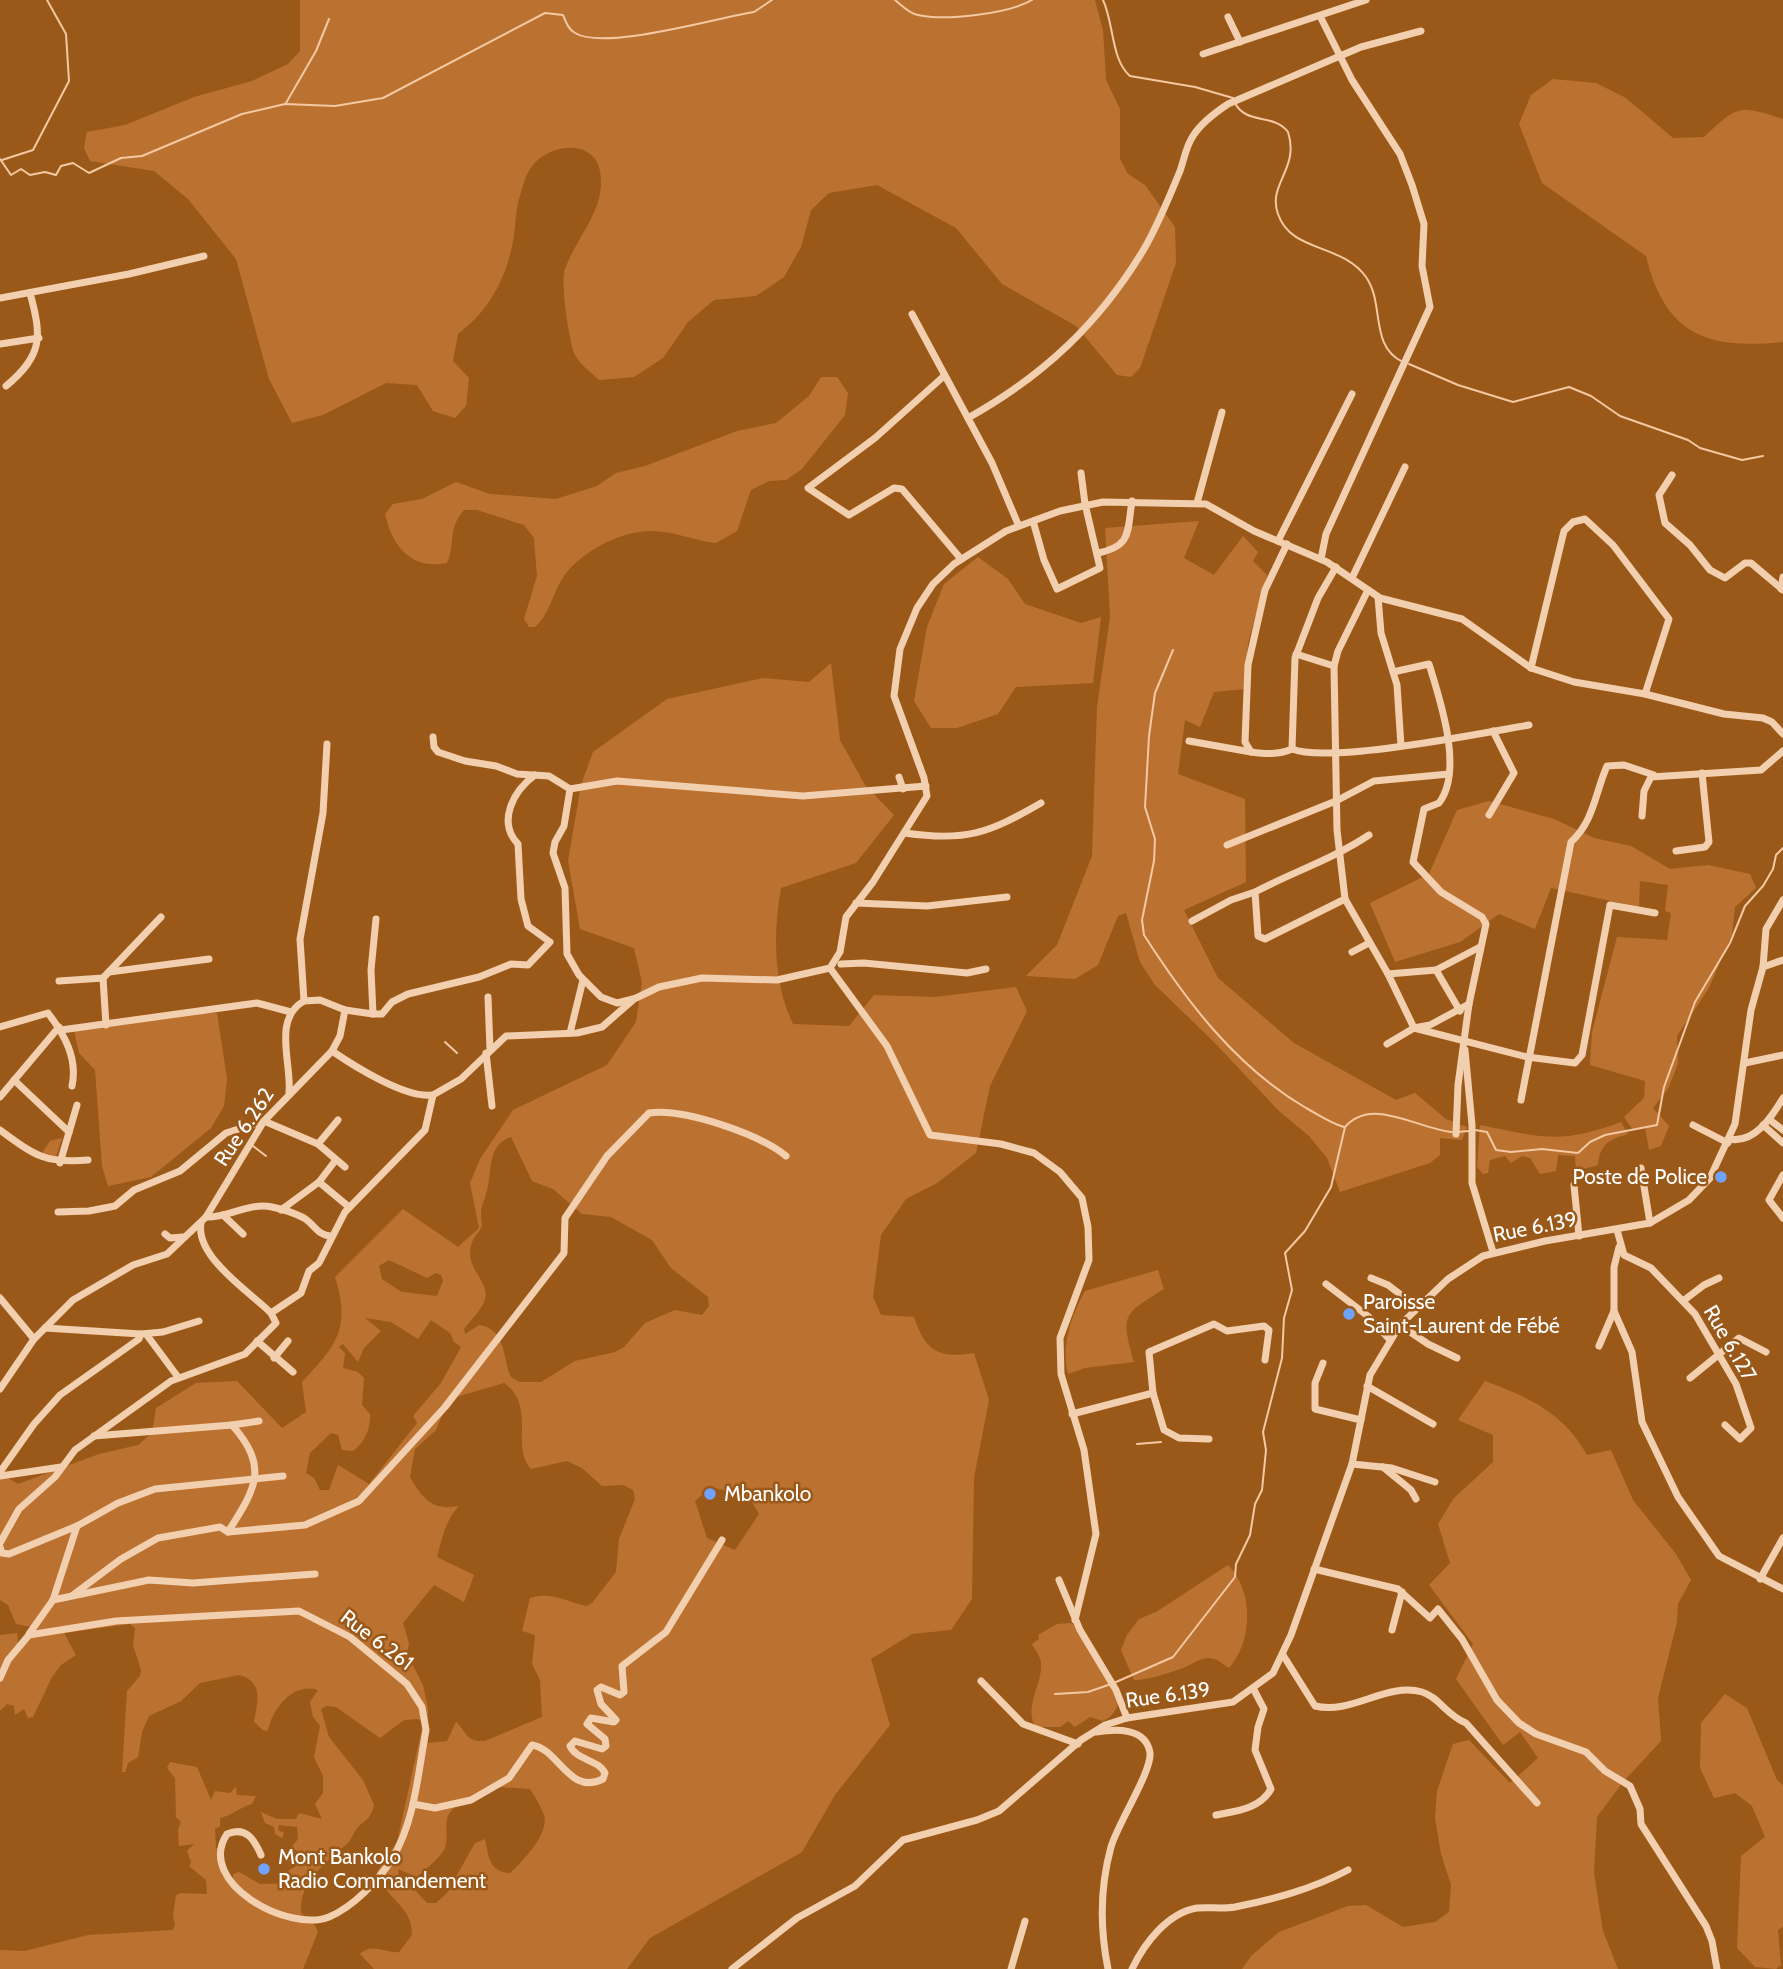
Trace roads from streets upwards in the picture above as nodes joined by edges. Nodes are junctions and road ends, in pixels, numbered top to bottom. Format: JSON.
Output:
{"nodes":[{"id":1,"x":1366,"y":0,"type":"edge"},
{"id":2,"x":1320,"y":16,"type":"junction"},
{"id":3,"x":1228,"y":17,"type":"dead end"},
{"id":4,"x":1421,"y":31,"type":"dead end"},
{"id":5,"x":1240,"y":43,"type":"junction"},
{"id":6,"x":1203,"y":54,"type":"dead end"},
{"id":7,"x":1339,"y":56,"type":"junction"},
{"id":8,"x":204,"y":256,"type":"dead end"},
{"id":9,"x":30,"y":293,"type":"junction"},
{"id":10,"x":0,"y":298,"type":"edge"},
{"id":11,"x":912,"y":314,"type":"dead end"},
{"id":12,"x":39,"y":338,"type":"junction"},
{"id":13,"x":0,"y":344,"type":"edge"},
{"id":14,"x":944,"y":376,"type":"junction"},
{"id":15,"x":6,"y":386,"type":"dead end"},
{"id":16,"x":1352,"y":394,"type":"dead end"},
{"id":17,"x":1222,"y":412,"type":"dead end"},
{"id":18,"x":968,"y":418,"type":"junction"},
{"id":19,"x":1405,"y":467,"type":"dead end"},
{"id":20,"x":1081,"y":473,"type":"dead end"},
{"id":21,"x":1672,"y":475,"type":"dead end"},
{"id":22,"x":1132,"y":501,"type":"junction"},
{"id":23,"x":1197,"y":503,"type":"junction"},
{"id":24,"x":1085,"y":504,"type":"junction"},
{"id":25,"x":1033,"y":521,"type":"junction"},
{"id":26,"x":1018,"y":524,"type":"junction"},
{"id":27,"x":1278,"y":541,"type":"junction"},
{"id":28,"x":1287,"y":544,"type":"junction"},
{"id":29,"x":1098,"y":553,"type":"junction"},
{"id":30,"x":961,"y":559,"type":"junction"},
{"id":31,"x":1321,"y":559,"type":"junction"},
{"id":32,"x":1336,"y":567,"type":"junction"},
{"id":33,"x":1783,"y":577,"type":"edge"},
{"id":34,"x":1352,"y":578,"type":"junction"},
{"id":35,"x":1368,"y":590,"type":"junction"},
{"id":36,"x":1782,"y":590,"type":"edge"},
{"id":37,"x":1378,"y":597,"type":"junction"},
{"id":38,"x":1296,"y":654,"type":"junction"},
{"id":39,"x":1334,"y":666,"type":"junction"},
{"id":40,"x":1531,"y":668,"type":"junction"},
{"id":41,"x":1393,"y":672,"type":"junction"},
{"id":42,"x":1645,"y":694,"type":"junction"},
{"id":43,"x":1529,"y":725,"type":"dead end"},
{"id":44,"x":1493,"y":732,"type":"junction"},
{"id":45,"x":1783,"y":734,"type":"edge"},
{"id":46,"x":433,"y":737,"type":"dead end"},
{"id":47,"x":1447,"y":739,"type":"junction"},
{"id":48,"x":1189,"y":741,"type":"dead end"},
{"id":49,"x":327,"y":744,"type":"dead end"},
{"id":50,"x":1401,"y":746,"type":"junction"},
{"id":51,"x":1292,"y":749,"type":"junction"},
{"id":52,"x":1783,"y":751,"type":"edge"},
{"id":53,"x":1251,"y":752,"type":"junction"},
{"id":54,"x":1335,"y":752,"type":"junction"},
{"id":55,"x":1702,"y":773,"type":"junction"},
{"id":56,"x":1449,"y":774,"type":"junction"},
{"id":57,"x":536,"y":775,"type":"junction"},
{"id":58,"x":1654,"y":775,"type":"junction"},
{"id":59,"x":899,"y":777,"type":"dead end"},
{"id":60,"x":926,"y":786,"type":"junction"},
{"id":61,"x":570,"y":789,"type":"junction"},
{"id":62,"x":903,"y":789,"type":"junction"},
{"id":63,"x":1336,"y":802,"type":"junction"},
{"id":64,"x":1041,"y":803,"type":"dead end"},
{"id":65,"x":1489,"y":815,"type":"dead end"},
{"id":66,"x":1642,"y":816,"type":"dead end"},
{"id":67,"x":905,"y":833,"type":"junction"},
{"id":68,"x":1369,"y":835,"type":"dead end"},
{"id":69,"x":1227,"y":845,"type":"dead end"},
{"id":70,"x":1676,"y":851,"type":"dead end"},
{"id":71,"x":1339,"y":855,"type":"junction"},
{"id":72,"x":1255,"y":892,"type":"junction"},
{"id":73,"x":1007,"y":897,"type":"dead end"},
{"id":74,"x":1345,"y":899,"type":"junction"},
{"id":75,"x":1783,"y":900,"type":"edge"},
{"id":76,"x":856,"y":904,"type":"junction"},
{"id":77,"x":1655,"y":913,"type":"dead end"},
{"id":78,"x":161,"y":917,"type":"dead end"},
{"id":79,"x":376,"y":919,"type":"dead end"},
{"id":80,"x":1192,"y":921,"type":"dead end"},
{"id":81,"x":1369,"y":943,"type":"junction"},
{"id":82,"x":1480,"y":947,"type":"junction"},
{"id":83,"x":840,"y":952,"type":"junction"},
{"id":84,"x":1352,"y":952,"type":"dead end"},
{"id":85,"x":209,"y":959,"type":"dead end"},
{"id":86,"x":1783,"y":960,"type":"edge"},
{"id":87,"x":841,"y":964,"type":"junction"},
{"id":88,"x":1763,"y":967,"type":"junction"},
{"id":89,"x":830,"y":968,"type":"junction"},
{"id":90,"x":986,"y":969,"type":"dead end"},
{"id":91,"x":1436,"y":970,"type":"junction"},
{"id":92,"x":1388,"y":974,"type":"junction"},
{"id":93,"x":105,"y":975,"type":"junction"},
{"id":94,"x":583,"y":980,"type":"junction"},
{"id":95,"x":59,"y":981,"type":"dead end"},
{"id":96,"x":842,"y":981,"type":"junction"},
{"id":97,"x":488,"y":997,"type":"dead end"},
{"id":98,"x":634,"y":999,"type":"junction"},
{"id":99,"x":304,"y":1001,"type":"junction"},
{"id":100,"x":1468,"y":1004,"type":"junction"},
{"id":101,"x":345,"y":1010,"type":"junction"},
{"id":102,"x":1460,"y":1010,"type":"junction"},
{"id":103,"x":291,"y":1012,"type":"junction"},
{"id":104,"x":373,"y":1014,"type":"junction"},
{"id":105,"x":106,"y":1026,"type":"junction"},
{"id":106,"x":0,"y":1027,"type":"edge"},
{"id":107,"x":60,"y":1028,"type":"junction"},
{"id":108,"x":1414,"y":1028,"type":"junction"},
{"id":109,"x":570,"y":1033,"type":"junction"},
{"id":110,"x":1463,"y":1043,"type":"junction"},
{"id":111,"x":1387,"y":1044,"type":"dead end"},
{"id":112,"x":332,"y":1051,"type":"junction"},
{"id":113,"x":488,"y":1051,"type":"junction"},
{"id":114,"x":1783,"y":1055,"type":"edge"},
{"id":115,"x":1527,"y":1057,"type":"junction"},
{"id":116,"x":1745,"y":1063,"type":"junction"},
{"id":117,"x":14,"y":1080,"type":"junction"},
{"id":118,"x":72,"y":1086,"type":"dead end"},
{"id":119,"x":289,"y":1092,"type":"junction"},
{"id":120,"x":433,"y":1095,"type":"junction"},
{"id":121,"x":0,"y":1097,"type":"edge"},
{"id":122,"x":1783,"y":1098,"type":"edge"},
{"id":123,"x":1521,"y":1100,"type":"dead end"},
{"id":124,"x":77,"y":1105,"type":"dead end"},
{"id":125,"x":492,"y":1106,"type":"dead end"},
{"id":126,"x":264,"y":1121,"type":"junction"},
{"id":127,"x":338,"y":1121,"type":"dead end"},
{"id":128,"x":1766,"y":1123,"type":"junction"},
{"id":129,"x":1693,"y":1125,"type":"dead end"},
{"id":130,"x":0,"y":1130,"type":"edge"},
{"id":131,"x":1783,"y":1130,"type":"edge"},
{"id":132,"x":69,"y":1132,"type":"junction"},
{"id":133,"x":1456,"y":1134,"type":"dead end"},
{"id":134,"x":1728,"y":1141,"type":"junction"},
{"id":135,"x":1783,"y":1143,"type":"edge"},
{"id":136,"x":318,"y":1144,"type":"junction"},
{"id":137,"x":786,"y":1156,"type":"dead end"},
{"id":138,"x":88,"y":1160,"type":"dead end"},
{"id":139,"x":335,"y":1161,"type":"junction"},
{"id":140,"x":60,"y":1163,"type":"junction"},
{"id":141,"x":345,"y":1167,"type":"dead end"},
{"id":142,"x":1641,"y":1168,"type":"dead end"},
{"id":143,"x":1783,"y":1174,"type":"edge"},
{"id":144,"x":319,"y":1182,"type":"junction"},
{"id":145,"x":1574,"y":1185,"type":"dead end"},
{"id":146,"x":349,"y":1207,"type":"junction"},
{"id":147,"x":281,"y":1210,"type":"junction"},
{"id":148,"x":58,"y":1212,"type":"dead end"},
{"id":149,"x":223,"y":1215,"type":"junction"},
{"id":150,"x":1783,"y":1218,"type":"edge"},
{"id":151,"x":205,"y":1219,"type":"junction"},
{"id":152,"x":1650,"y":1223,"type":"junction"},
{"id":153,"x":1617,"y":1230,"type":"junction"},
{"id":154,"x":165,"y":1234,"type":"dead end"},
{"id":155,"x":243,"y":1234,"type":"dead end"},
{"id":156,"x":331,"y":1236,"type":"junction"},
{"id":157,"x":1578,"y":1236,"type":"junction"},
{"id":158,"x":185,"y":1241,"type":"junction"},
{"id":159,"x":1619,"y":1246,"type":"junction"},
{"id":160,"x":170,"y":1251,"type":"junction"},
{"id":161,"x":1493,"y":1252,"type":"junction"},
{"id":162,"x":180,"y":1256,"type":"dead end"},
{"id":163,"x":1371,"y":1278,"type":"dead end"},
{"id":164,"x":1719,"y":1278,"type":"dead end"},
{"id":165,"x":1326,"y":1284,"type":"dead end"},
{"id":166,"x":0,"y":1298,"type":"edge"},
{"id":167,"x":1684,"y":1301,"type":"junction"},
{"id":168,"x":1417,"y":1307,"type":"junction"},
{"id":169,"x":1614,"y":1311,"type":"junction"},
{"id":170,"x":271,"y":1313,"type":"junction"},
{"id":171,"x":200,"y":1321,"type":"dead end"},
{"id":172,"x":1400,"y":1325,"type":"junction"},
{"id":173,"x":45,"y":1328,"type":"junction"},
{"id":174,"x":143,"y":1334,"type":"junction"},
{"id":175,"x":34,"y":1339,"type":"junction"},
{"id":176,"x":1389,"y":1339,"type":"junction"},
{"id":177,"x":257,"y":1341,"type":"junction"},
{"id":178,"x":288,"y":1341,"type":"dead end"},
{"id":179,"x":1599,"y":1346,"type":"dead end"},
{"id":180,"x":1718,"y":1352,"type":"junction"},
{"id":181,"x":1766,"y":1352,"type":"dead end"},
{"id":182,"x":274,"y":1357,"type":"junction"},
{"id":183,"x":1457,"y":1357,"type":"dead end"},
{"id":184,"x":1265,"y":1360,"type":"dead end"},
{"id":185,"x":1323,"y":1363,"type":"dead end"},
{"id":186,"x":293,"y":1372,"type":"dead end"},
{"id":187,"x":178,"y":1377,"type":"junction"},
{"id":188,"x":1690,"y":1378,"type":"dead end"},
{"id":189,"x":1367,"y":1386,"type":"junction"},
{"id":190,"x":0,"y":1389,"type":"edge"},
{"id":191,"x":1153,"y":1393,"type":"junction"},
{"id":192,"x":1072,"y":1414,"type":"junction"},
{"id":193,"x":259,"y":1420,"type":"dead end"},
{"id":194,"x":1361,"y":1420,"type":"junction"},
{"id":195,"x":1433,"y":1424,"type":"dead end"},
{"id":196,"x":232,"y":1425,"type":"junction"},
{"id":197,"x":1725,"y":1425,"type":"dead end"},
{"id":198,"x":93,"y":1436,"type":"junction"},
{"id":199,"x":1209,"y":1439,"type":"dead end"},
{"id":200,"x":1352,"y":1465,"type":"junction"},
{"id":201,"x":61,"y":1467,"type":"junction"},
{"id":202,"x":1383,"y":1467,"type":"junction"},
{"id":203,"x":0,"y":1474,"type":"edge"},
{"id":204,"x":282,"y":1476,"type":"dead end"},
{"id":205,"x":256,"y":1478,"type":"junction"},
{"id":206,"x":1435,"y":1482,"type":"dead end"},
{"id":207,"x":1416,"y":1499,"type":"dead end"},
{"id":208,"x":77,"y":1526,"type":"junction"},
{"id":209,"x":228,"y":1532,"type":"junction"},
{"id":210,"x":1783,"y":1538,"type":"edge"},
{"id":211,"x":722,"y":1540,"type":"dead end"},
{"id":212,"x":0,"y":1545,"type":"edge"},
{"id":213,"x":1314,"y":1569,"type":"junction"},
{"id":214,"x":315,"y":1574,"type":"dead end"},
{"id":215,"x":1760,"y":1579,"type":"junction"},
{"id":216,"x":1059,"y":1580,"type":"dead end"},
{"id":217,"x":1783,"y":1590,"type":"edge"},
{"id":218,"x":1402,"y":1592,"type":"junction"},
{"id":219,"x":73,"y":1595,"type":"junction"},
{"id":220,"x":53,"y":1600,"type":"junction"},
{"id":221,"x":1075,"y":1620,"type":"junction"},
{"id":222,"x":1392,"y":1630,"type":"dead end"},
{"id":223,"x":29,"y":1635,"type":"junction"},
{"id":224,"x":1283,"y":1655,"type":"junction"},
{"id":225,"x":0,"y":1678,"type":"edge"},
{"id":226,"x":981,"y":1681,"type":"dead end"},
{"id":227,"x":1254,"y":1690,"type":"junction"},
{"id":228,"x":1127,"y":1718,"type":"junction"},
{"id":229,"x":1091,"y":1732,"type":"junction"},
{"id":230,"x":1078,"y":1744,"type":"junction"},
{"id":231,"x":1537,"y":1803,"type":"dead end"},
{"id":232,"x":413,"y":1804,"type":"junction"},
{"id":233,"x":1216,"y":1815,"type":"dead end"},
{"id":234,"x":261,"y":1855,"type":"dead end"},
{"id":235,"x":1348,"y":1870,"type":"dead end"},
{"id":236,"x":1025,"y":1922,"type":"dead end"},
{"id":237,"x":732,"y":1969,"type":"edge"},
{"id":238,"x":1011,"y":1969,"type":"edge"},
{"id":239,"x":1108,"y":1969,"type":"edge"},
{"id":240,"x":1132,"y":1969,"type":"edge"},
{"id":241,"x":1717,"y":1969,"type":"edge"}],
"edges":[{"from":1,"to":2,"type":"street"},
{"from":2,"to":5,"type":"street"},
{"from":2,"to":7,"type":"street"},
{"from":3,"to":5,"type":"street"},
{"from":4,"to":7,"type":"street"},
{"from":5,"to":6,"type":"street"},
{"from":7,"to":18,"type":"street"},
{"from":7,"to":31,"type":"street"},
{"from":8,"to":9,"type":"street"},
{"from":9,"to":10,"type":"street"},
{"from":9,"to":12,"type":"street"},
{"from":11,"to":14,"type":"street"},
{"from":12,"to":13,"type":"street"},
{"from":12,"to":15,"type":"street"},
{"from":14,"to":18,"type":"street"},
{"from":14,"to":30,"type":"street"},
{"from":16,"to":27,"type":"street"},
{"from":17,"to":23,"type":"street"},
{"from":18,"to":26,"type":"street"},
{"from":19,"to":34,"type":"street"},
{"from":20,"to":24,"type":"street"},
{"from":21,"to":36,"type":"street"},
{"from":22,"to":23,"type":"street"},
{"from":22,"to":24,"type":"street"},
{"from":22,"to":29,"type":"street"},
{"from":23,"to":27,"type":"street"},
{"from":24,"to":25,"type":"street"},
{"from":24,"to":29,"type":"street"},
{"from":25,"to":26,"type":"street"},
{"from":25,"to":29,"type":"street"},
{"from":26,"to":30,"type":"street"},
{"from":27,"to":28,"type":"street"},
{"from":28,"to":31,"type":"street"},
{"from":28,"to":53,"type":"street"},
{"from":30,"to":60,"type":"street"},
{"from":31,"to":32,"type":"street"},
{"from":32,"to":34,"type":"street"},
{"from":32,"to":38,"type":"street"},
{"from":33,"to":36,"type":"street"},
{"from":34,"to":35,"type":"street"},
{"from":35,"to":37,"type":"street"},
{"from":35,"to":39,"type":"street"},
{"from":37,"to":40,"type":"street"},
{"from":37,"to":41,"type":"street"},
{"from":38,"to":39,"type":"street"},
{"from":38,"to":51,"type":"street"},
{"from":39,"to":54,"type":"street"},
{"from":40,"to":42,"type":"street"},
{"from":40,"to":42,"type":"street"},
{"from":41,"to":47,"type":"street"},
{"from":41,"to":50,"type":"street"},
{"from":42,"to":45,"type":"street"},
{"from":43,"to":44,"type":"street"},
{"from":44,"to":47,"type":"street"},
{"from":44,"to":65,"type":"street"},
{"from":46,"to":57,"type":"street"},
{"from":47,"to":50,"type":"street"},
{"from":47,"to":56,"type":"street"},
{"from":48,"to":53,"type":"street"},
{"from":49,"to":99,"type":"street"},
{"from":50,"to":54,"type":"street"},
{"from":51,"to":53,"type":"street"},
{"from":51,"to":54,"type":"street"},
{"from":52,"to":55,"type":"street"},
{"from":54,"to":63,"type":"street"},
{"from":55,"to":58,"type":"street"},
{"from":55,"to":70,"type":"street"},
{"from":56,"to":63,"type":"street"},
{"from":56,"to":82,"type":"street"},
{"from":57,"to":61,"type":"street"},
{"from":57,"to":104,"type":"street"},
{"from":58,"to":66,"type":"street"},
{"from":58,"to":115,"type":"street"},
{"from":59,"to":62,"type":"street"},
{"from":60,"to":62,"type":"street"},
{"from":60,"to":67,"type":"street"},
{"from":61,"to":62,"type":"street"},
{"from":61,"to":94,"type":"street"},
{"from":63,"to":69,"type":"street"},
{"from":63,"to":71,"type":"street"},
{"from":64,"to":67,"type":"street"},
{"from":67,"to":76,"type":"street"},
{"from":68,"to":71,"type":"street"},
{"from":71,"to":72,"type":"street"},
{"from":71,"to":74,"type":"street"},
{"from":72,"to":74,"type":"street"},
{"from":72,"to":80,"type":"street"},
{"from":73,"to":76,"type":"street"},
{"from":74,"to":81,"type":"street"},
{"from":75,"to":88,"type":"street","name":"Rue 6.139"},
{"from":76,"to":83,"type":"street"},
{"from":77,"to":115,"type":"street"},
{"from":78,"to":93,"type":"street"},
{"from":79,"to":104,"type":"street"},
{"from":81,"to":84,"type":"street"},
{"from":81,"to":92,"type":"street"},
{"from":82,"to":91,"type":"street"},
{"from":82,"to":100,"type":"street"},
{"from":83,"to":87,"type":"street"},
{"from":83,"to":89,"type":"street"},
{"from":85,"to":93,"type":"street"},
{"from":86,"to":88,"type":"street"},
{"from":87,"to":90,"type":"street"},
{"from":87,"to":96,"type":"street"},
{"from":88,"to":116,"type":"street","name":"Rue 6.139"},
{"from":89,"to":96,"type":"street"},
{"from":89,"to":98,"type":"street"},
{"from":91,"to":92,"type":"street"},
{"from":91,"to":102,"type":"street"},
{"from":92,"to":108,"type":"street"},
{"from":93,"to":95,"type":"street"},
{"from":93,"to":105,"type":"street"},
{"from":94,"to":98,"type":"street"},
{"from":94,"to":109,"type":"street"},
{"from":96,"to":192,"type":"street"},
{"from":97,"to":113,"type":"street"},
{"from":98,"to":109,"type":"street"},
{"from":99,"to":101,"type":"street"},
{"from":99,"to":103,"type":"street"},
{"from":100,"to":102,"type":"street"},
{"from":100,"to":110,"type":"street"},
{"from":101,"to":104,"type":"street"},
{"from":101,"to":112,"type":"street"},
{"from":102,"to":108,"type":"street"},
{"from":103,"to":105,"type":"street"},
{"from":103,"to":119,"type":"street","name":"Rue 6.262"},
{"from":105,"to":107,"type":"street"},
{"from":106,"to":107,"type":"street"},
{"from":107,"to":117,"type":"street"},
{"from":107,"to":118,"type":"street"},
{"from":108,"to":110,"type":"street"},
{"from":108,"to":111,"type":"street"},
{"from":109,"to":113,"type":"street"},
{"from":110,"to":115,"type":"street"},
{"from":110,"to":133,"type":"street"},
{"from":110,"to":161,"type":"street"},
{"from":112,"to":119,"type":"street"},
{"from":112,"to":120,"type":"street"},
{"from":113,"to":120,"type":"street"},
{"from":113,"to":125,"type":"street"},
{"from":114,"to":116,"type":"street"},
{"from":115,"to":123,"type":"street"},
{"from":116,"to":134,"type":"street","name":"Rue 6.139"},
{"from":117,"to":121,"type":"street"},
{"from":117,"to":132,"type":"street"},
{"from":119,"to":126,"type":"street","name":"Rue 6.262"},
{"from":120,"to":146,"type":"street"},
{"from":122,"to":128,"type":"street"},
{"from":124,"to":132,"type":"street"},
{"from":126,"to":136,"type":"street"},
{"from":126,"to":148,"type":"street"},
{"from":126,"to":151,"type":"street","name":"Rue 6.262"},
{"from":127,"to":136,"type":"street"},
{"from":128,"to":131,"type":"street"},
{"from":128,"to":134,"type":"street"},
{"from":128,"to":135,"type":"street"},
{"from":129,"to":134,"type":"street"},
{"from":130,"to":140,"type":"street"},
{"from":132,"to":140,"type":"street"},
{"from":134,"to":152,"type":"street","name":"Rue 6.139"},
{"from":136,"to":139,"type":"street"},
{"from":137,"to":209,"type":"street"},
{"from":138,"to":140,"type":"street"},
{"from":139,"to":141,"type":"street"},
{"from":139,"to":144,"type":"street"},
{"from":142,"to":152,"type":"street"},
{"from":143,"to":150,"type":"street"},
{"from":144,"to":146,"type":"street"},
{"from":144,"to":147,"type":"street"},
{"from":145,"to":157,"type":"street"},
{"from":146,"to":156,"type":"street"},
{"from":147,"to":149,"type":"street"},
{"from":147,"to":156,"type":"street"},
{"from":149,"to":151,"type":"street"},
{"from":149,"to":155,"type":"street"},
{"from":151,"to":158,"type":"street","name":"Rue 6.262"},
{"from":151,"to":170,"type":"street"},
{"from":152,"to":153,"type":"street","name":"Rue 6.139"},
{"from":153,"to":157,"type":"street","name":"Rue 6.139"},
{"from":153,"to":159,"type":"street"},
{"from":154,"to":158,"type":"street"},
{"from":156,"to":170,"type":"street"},
{"from":157,"to":161,"type":"street","name":"Rue 6.139"},
{"from":158,"to":160,"type":"street","name":"Rue 6.262"},
{"from":159,"to":167,"type":"street","name":"Rue 6.127"},
{"from":159,"to":169,"type":"street"},
{"from":160,"to":162,"type":"street"},
{"from":160,"to":173,"type":"street","name":"Rue 6.262"},
{"from":161,"to":168,"type":"street","name":"Rue 6.139"},
{"from":163,"to":168,"type":"street"},
{"from":164,"to":167,"type":"street"},
{"from":165,"to":176,"type":"street"},
{"from":166,"to":175,"type":"street"},
{"from":167,"to":180,"type":"street","name":"Rue 6.127"},
{"from":168,"to":172,"type":"street","name":"Rue 6.139"},
{"from":169,"to":179,"type":"street"},
{"from":169,"to":215,"type":"street"},
{"from":170,"to":177,"type":"street"},
{"from":171,"to":174,"type":"street"},
{"from":172,"to":176,"type":"street","name":"Rue 6.139"},
{"from":172,"to":183,"type":"street"},
{"from":173,"to":174,"type":"street"},
{"from":173,"to":175,"type":"street","name":"Rue 6.262"},
{"from":174,"to":187,"type":"street"},
{"from":174,"to":203,"type":"street"},
{"from":175,"to":190,"type":"street","name":"Rue 6.262"},
{"from":176,"to":189,"type":"street","name":"Rue 6.139"},
{"from":177,"to":182,"type":"street"},
{"from":177,"to":187,"type":"street"},
{"from":178,"to":182,"type":"street"},
{"from":180,"to":181,"type":"street"},
{"from":180,"to":188,"type":"street"},
{"from":180,"to":197,"type":"street","name":"Rue 6.127"},
{"from":182,"to":186,"type":"street"},
{"from":184,"to":191,"type":"street"},
{"from":185,"to":194,"type":"street"},
{"from":187,"to":198,"type":"street"},
{"from":189,"to":194,"type":"street","name":"Rue 6.139"},
{"from":189,"to":195,"type":"street"},
{"from":191,"to":192,"type":"street"},
{"from":191,"to":199,"type":"street"},
{"from":192,"to":221,"type":"street"},
{"from":193,"to":196,"type":"street"},
{"from":194,"to":200,"type":"street","name":"Rue 6.139"},
{"from":196,"to":198,"type":"street"},
{"from":196,"to":205,"type":"street"},
{"from":198,"to":201,"type":"street"},
{"from":200,"to":202,"type":"street"},
{"from":200,"to":213,"type":"street","name":"Rue 6.139"},
{"from":201,"to":203,"type":"street"},
{"from":201,"to":212,"type":"street"},
{"from":202,"to":206,"type":"street"},
{"from":202,"to":207,"type":"street"},
{"from":204,"to":205,"type":"street"},
{"from":205,"to":208,"type":"street"},
{"from":205,"to":209,"type":"street"},
{"from":208,"to":212,"type":"street"},
{"from":208,"to":220,"type":"street"},
{"from":209,"to":219,"type":"street"},
{"from":210,"to":215,"type":"street"},
{"from":211,"to":232,"type":"street"},
{"from":213,"to":218,"type":"street"},
{"from":213,"to":224,"type":"street","name":"Rue 6.139"},
{"from":214,"to":219,"type":"street"},
{"from":215,"to":217,"type":"street"},
{"from":216,"to":221,"type":"street"},
{"from":218,"to":222,"type":"street"},
{"from":218,"to":241,"type":"street"},
{"from":219,"to":220,"type":"street"},
{"from":220,"to":223,"type":"street"},
{"from":221,"to":228,"type":"street"},
{"from":223,"to":225,"type":"street"},
{"from":223,"to":232,"type":"street","name":"Rue 6.261"},
{"from":224,"to":227,"type":"street","name":"Rue 6.139"},
{"from":224,"to":231,"type":"street"},
{"from":226,"to":230,"type":"street"},
{"from":227,"to":228,"type":"street","name":"Rue 6.139"},
{"from":227,"to":233,"type":"street"},
{"from":228,"to":229,"type":"street","name":"Rue 6.139"},
{"from":229,"to":230,"type":"street"},
{"from":229,"to":239,"type":"street"},
{"from":230,"to":237,"type":"street"},
{"from":232,"to":234,"type":"street","name":"Rue 6.261"},
{"from":235,"to":240,"type":"street"},
{"from":236,"to":238,"type":"street"}]}
